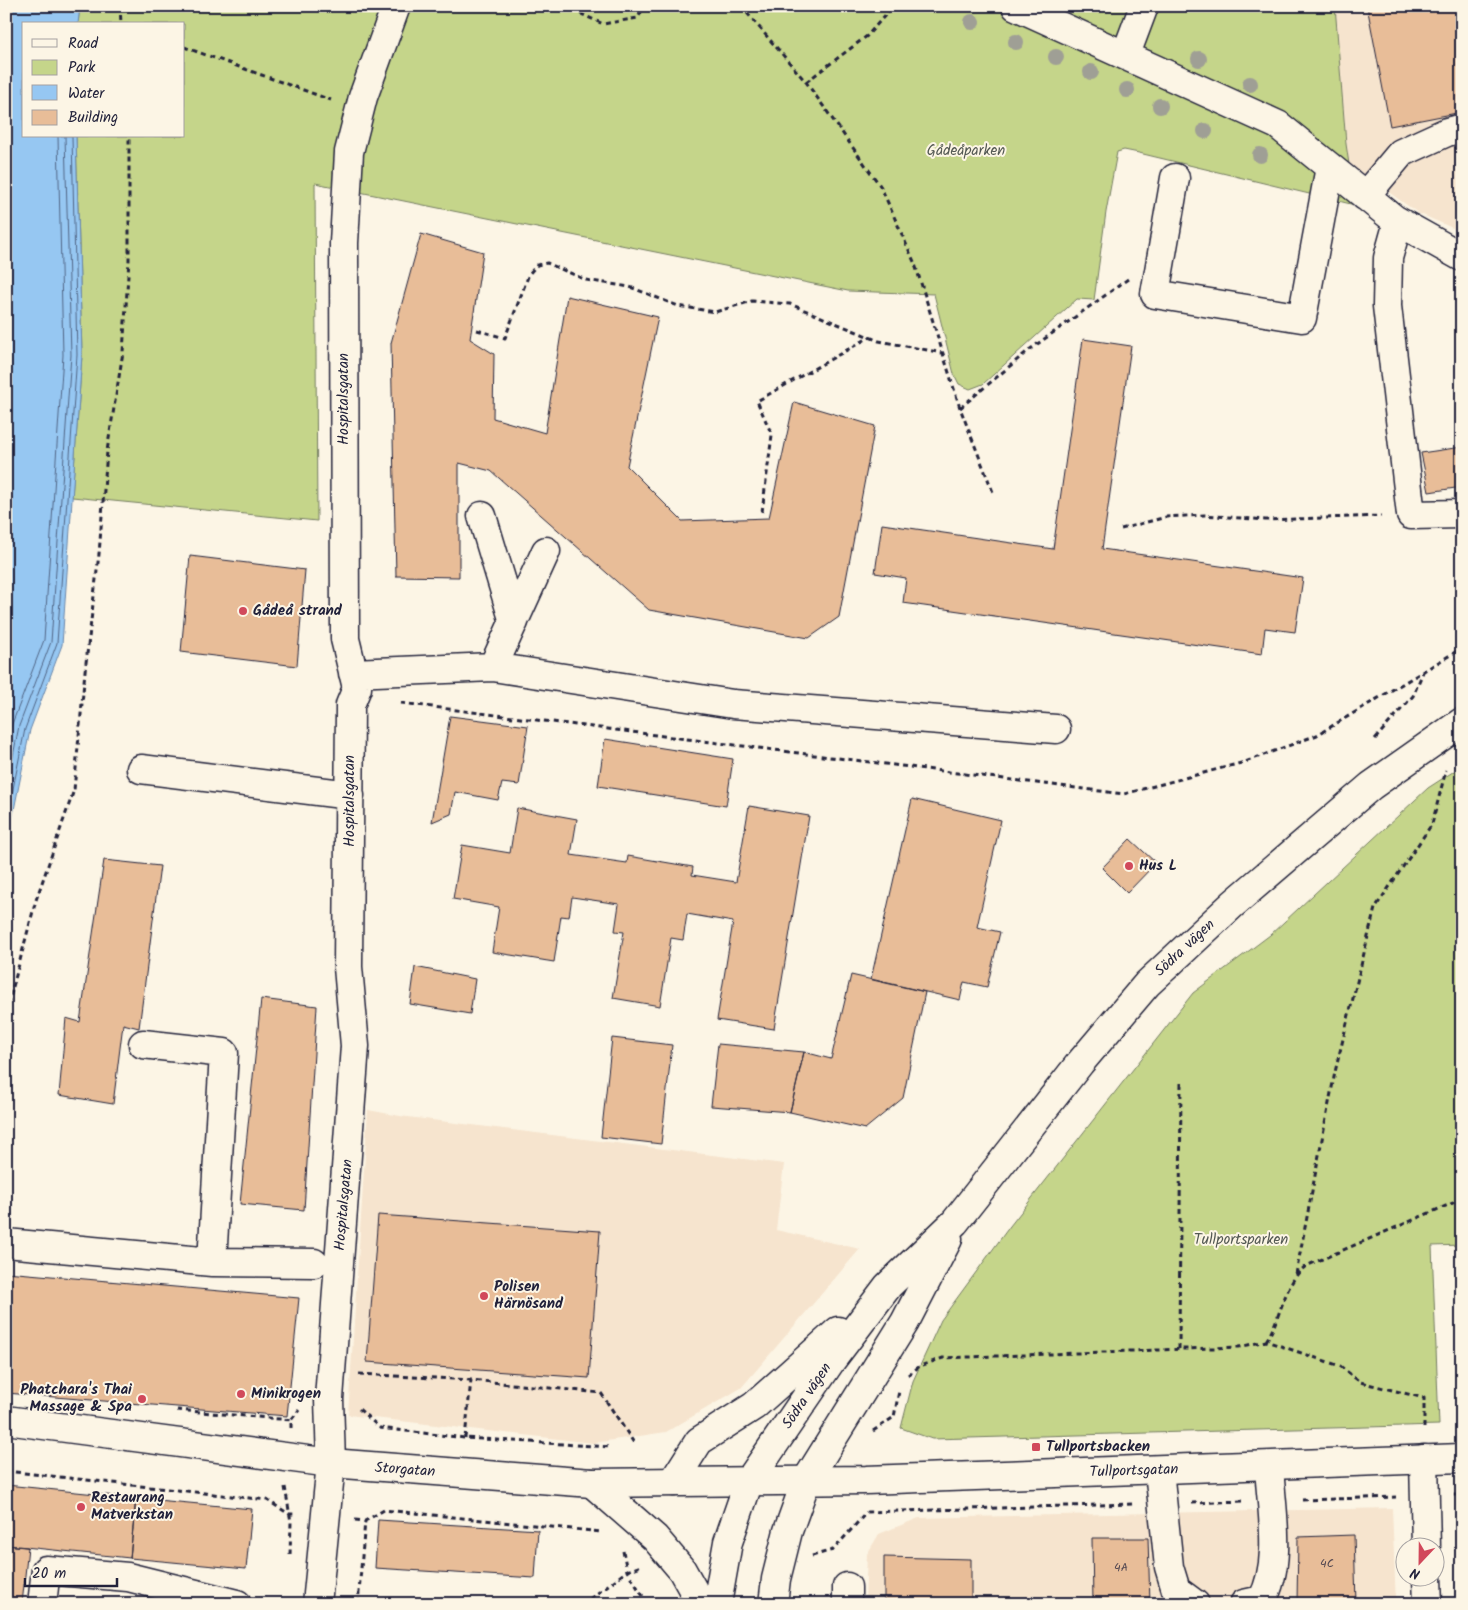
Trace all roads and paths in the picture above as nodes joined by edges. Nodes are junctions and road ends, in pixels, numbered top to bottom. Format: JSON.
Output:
{"nodes":[{"id":1,"x":120,"y":6,"type":"edge"},
{"id":2,"x":396,"y":6,"type":"edge"},
{"id":3,"x":564,"y":6,"type":"edge"},
{"id":4,"x":644,"y":6,"type":"edge"},
{"id":5,"x":741,"y":6,"type":"edge"},
{"id":6,"x":893,"y":6,"type":"edge"},
{"id":7,"x":1016,"y":6,"type":"edge"},
{"id":8,"x":1144,"y":6,"type":"edge"},
{"id":9,"x":121,"y":22,"type":"edge"},
{"id":10,"x":185,"y":46,"type":"edge"},
{"id":11,"x":1126,"y":54,"type":"junction"},
{"id":12,"x":806,"y":82,"type":"junction"},
{"id":13,"x":360,"y":110,"type":"junction"},
{"id":14,"x":1462,"y":128,"type":"edge"},
{"id":15,"x":129,"y":138,"type":"edge"},
{"id":16,"x":1330,"y":167,"type":"junction"},
{"id":17,"x":1176,"y":178,"type":"dead end"},
{"id":18,"x":1365,"y":196,"type":"junction"},
{"id":19,"x":1398,"y":222,"type":"junction"},
{"id":20,"x":1162,"y":254,"type":"junction"},
{"id":21,"x":1462,"y":257,"type":"edge"},
{"id":22,"x":477,"y":330,"type":"dead end"},
{"id":23,"x":871,"y":337,"type":"junction"},
{"id":24,"x":943,"y":353,"type":"junction"},
{"id":25,"x":960,"y":408,"type":"junction"},
{"id":26,"x":993,"y":492,"type":"dead end"},
{"id":27,"x":762,"y":512,"type":"dead end"},
{"id":28,"x":1462,"y":514,"type":"edge"},
{"id":29,"x":1411,"y":515,"type":"junction"},
{"id":30,"x":482,"y":516,"type":"dead end"},
{"id":31,"x":1121,"y":529,"type":"dead end"},
{"id":32,"x":546,"y":552,"type":"dead end"},
{"id":33,"x":514,"y":622,"type":"junction"},
{"id":34,"x":493,"y":667,"type":"junction"},
{"id":35,"x":1423,"y":671,"type":"dead end"},
{"id":36,"x":354,"y":673,"type":"junction"},
{"id":37,"x":1462,"y":722,"type":"edge"},
{"id":38,"x":1056,"y":729,"type":"dead end"},
{"id":39,"x":1375,"y":739,"type":"dead end"},
{"id":40,"x":1448,"y":762,"type":"dead end"},
{"id":41,"x":141,"y":769,"type":"dead end"},
{"id":42,"x":350,"y":795,"type":"junction"},
{"id":43,"x":6,"y":1013,"type":"edge"},
{"id":44,"x":143,"y":1044,"type":"dead end"},
{"id":45,"x":1181,"y":1081,"type":"dead end"},
{"id":46,"x":1462,"y":1199,"type":"edge"},
{"id":47,"x":955,"y":1222,"type":"junction"},
{"id":48,"x":6,"y":1243,"type":"edge"},
{"id":49,"x":212,"y":1262,"type":"junction"},
{"id":50,"x":314,"y":1263,"type":"dead end"},
{"id":51,"x":1296,"y":1274,"type":"junction"},
{"id":52,"x":888,"y":1286,"type":"junction"},
{"id":53,"x":1266,"y":1341,"type":"junction"},
{"id":54,"x":1179,"y":1349,"type":"junction"},
{"id":55,"x":352,"y":1374,"type":"dead end"},
{"id":56,"x":471,"y":1380,"type":"junction"},
{"id":57,"x":329,"y":1399,"type":"junction"},
{"id":58,"x":300,"y":1408,"type":"dead end"},
{"id":59,"x":6,"y":1420,"type":"edge"},
{"id":60,"x":291,"y":1420,"type":"dead end"},
{"id":61,"x":867,"y":1435,"type":"dead end"},
{"id":62,"x":465,"y":1438,"type":"junction"},
{"id":63,"x":634,"y":1443,"type":"dead end"},
{"id":64,"x":610,"y":1447,"type":"dead end"},
{"id":65,"x":1462,"y":1458,"type":"edge"},
{"id":66,"x":1424,"y":1459,"type":"junction"},
{"id":67,"x":331,"y":1463,"type":"junction"},
{"id":68,"x":1269,"y":1466,"type":"junction"},
{"id":69,"x":1159,"y":1470,"type":"junction"},
{"id":70,"x":6,"y":1471,"type":"edge"},
{"id":71,"x":866,"y":1480,"type":"junction"},
{"id":72,"x":749,"y":1481,"type":"junction"},
{"id":73,"x":806,"y":1481,"type":"junction"},
{"id":74,"x":673,"y":1482,"type":"junction"},
{"id":75,"x":592,"y":1483,"type":"junction"},
{"id":76,"x":1462,"y":1495,"type":"edge"},
{"id":77,"x":1425,"y":1496,"type":"junction"},
{"id":78,"x":1271,"y":1501,"type":"junction"},
{"id":79,"x":1162,"y":1504,"type":"junction"},
{"id":80,"x":867,"y":1512,"type":"junction"},
{"id":81,"x":289,"y":1514,"type":"dead end"},
{"id":82,"x":609,"y":1536,"type":"dead end"},
{"id":83,"x":1426,"y":1538,"type":"edge"},
{"id":84,"x":620,"y":1546,"type":"dead end"},
{"id":85,"x":782,"y":1555,"type":"junction"},
{"id":86,"x":1427,"y":1588,"type":"edge"},
{"id":87,"x":160,"y":1594,"type":"edge"},
{"id":88,"x":42,"y":1604,"type":"edge"},
{"id":89,"x":237,"y":1604,"type":"edge"},
{"id":90,"x":317,"y":1604,"type":"edge"},
{"id":91,"x":358,"y":1604,"type":"edge"},
{"id":92,"x":648,"y":1604,"type":"edge"},
{"id":93,"x":701,"y":1604,"type":"edge"},
{"id":94,"x":717,"y":1604,"type":"edge"},
{"id":95,"x":773,"y":1604,"type":"edge"},
{"id":96,"x":1196,"y":1604,"type":"edge"},
{"id":97,"x":1244,"y":1604,"type":"edge"},
{"id":98,"x":1428,"y":1604,"type":"edge"}],
"edges":[{"from":1,"to":9,"type":"path"},
{"from":2,"to":13,"type":"main road","name":"Hospitalsgatan"},
{"from":3,"to":4,"type":"path"},
{"from":5,"to":12,"type":"path"},
{"from":6,"to":12,"type":"path"},
{"from":7,"to":11,"type":"main road"},
{"from":8,"to":11,"type":"main road"},
{"from":10,"to":13,"type":"path"},
{"from":11,"to":16,"type":"main road"},
{"from":12,"to":24,"type":"path"},
{"from":13,"to":36,"type":"main road","name":"Hospitalsgatan"},
{"from":14,"to":18,"type":"main road"},
{"from":15,"to":43,"type":"path"},
{"from":16,"to":18,"type":"main road"},
{"from":16,"to":20,"type":"main road"},
{"from":17,"to":20,"type":"main road"},
{"from":18,"to":19,"type":"main road"},
{"from":19,"to":21,"type":"main road"},
{"from":19,"to":29,"type":"main road"},
{"from":20,"to":25,"type":"path"},
{"from":22,"to":23,"type":"path"},
{"from":23,"to":24,"type":"path"},
{"from":23,"to":27,"type":"path"},
{"from":24,"to":25,"type":"path"},
{"from":25,"to":26,"type":"path"},
{"from":28,"to":29,"type":"main road"},
{"from":29,"to":31,"type":"path"},
{"from":30,"to":33,"type":"main road"},
{"from":32,"to":33,"type":"main road"},
{"from":33,"to":34,"type":"main road"},
{"from":34,"to":36,"type":"main road"},
{"from":34,"to":38,"type":"main road"},
{"from":35,"to":39,"type":"path"},
{"from":36,"to":42,"type":"main road","name":"Hospitalsgatan"},
{"from":37,"to":47,"type":"main road","name":"Södra vägen"},
{"from":40,"to":51,"type":"path"},
{"from":41,"to":42,"type":"main road"},
{"from":42,"to":57,"type":"main road","name":"Hospitalsgatan"},
{"from":44,"to":49,"type":"main road"},
{"from":45,"to":54,"type":"path"},
{"from":46,"to":51,"type":"path"},
{"from":47,"to":52,"type":"main road","name":"Södra vägen"},
{"from":47,"to":73,"type":"main road","name":"Södra vägen"},
{"from":48,"to":49,"type":"main road"},
{"from":49,"to":50,"type":"main road"},
{"from":51,"to":53,"type":"path"},
{"from":52,"to":72,"type":"main road","name":"Södra vägen"},
{"from":52,"to":74,"type":"main road"},
{"from":53,"to":54,"type":"path"},
{"from":53,"to":66,"type":"path"},
{"from":54,"to":61,"type":"path"},
{"from":55,"to":56,"type":"path"},
{"from":56,"to":62,"type":"path"},
{"from":56,"to":63,"type":"path"},
{"from":57,"to":62,"type":"path"},
{"from":57,"to":67,"type":"main road","name":"Hospitalsgatan"},
{"from":58,"to":60,"type":"path"},
{"from":59,"to":67,"type":"main road","name":"Storgatan"},
{"from":62,"to":64,"type":"path"},
{"from":65,"to":66,"type":"main road","name":"Tullportsgatan"},
{"from":66,"to":68,"type":"main road","name":"Tullportsgatan"},
{"from":66,"to":77,"type":"main road"},
{"from":67,"to":75,"type":"main road","name":"Storgatan"},
{"from":67,"to":90,"type":"main road","name":"Hospitalsgatan"},
{"from":68,"to":69,"type":"main road","name":"Tullportsgatan"},
{"from":68,"to":78,"type":"main road"},
{"from":69,"to":71,"type":"main road","name":"Tullportsgatan"},
{"from":69,"to":79,"type":"main road"},
{"from":70,"to":81,"type":"path"},
{"from":71,"to":73,"type":"main road","name":"Tullportsgatan"},
{"from":71,"to":80,"type":"path"},
{"from":72,"to":73,"type":"main road","name":"Storgatan"},
{"from":72,"to":74,"type":"main road","name":"Storgatan"},
{"from":72,"to":94,"type":"main road","name":"Södra vägen"},
{"from":73,"to":85,"type":"main road","name":"Södra vägen"},
{"from":74,"to":75,"type":"main road","name":"Storgatan"},
{"from":75,"to":93,"type":"main road"},
{"from":76,"to":77,"type":"path"},
{"from":77,"to":78,"type":"path"},
{"from":77,"to":83,"type":"main road"},
{"from":78,"to":79,"type":"path"},
{"from":78,"to":97,"type":"main road"},
{"from":79,"to":80,"type":"path"},
{"from":79,"to":96,"type":"main road"},
{"from":80,"to":85,"type":"path"},
{"from":82,"to":91,"type":"path"},
{"from":84,"to":92,"type":"path"},
{"from":85,"to":95,"type":"main road","name":"Södra vägen"},
{"from":86,"to":98,"type":"main road"},
{"from":87,"to":88,"type":"main road"},
{"from":87,"to":89,"type":"main road"}]}
